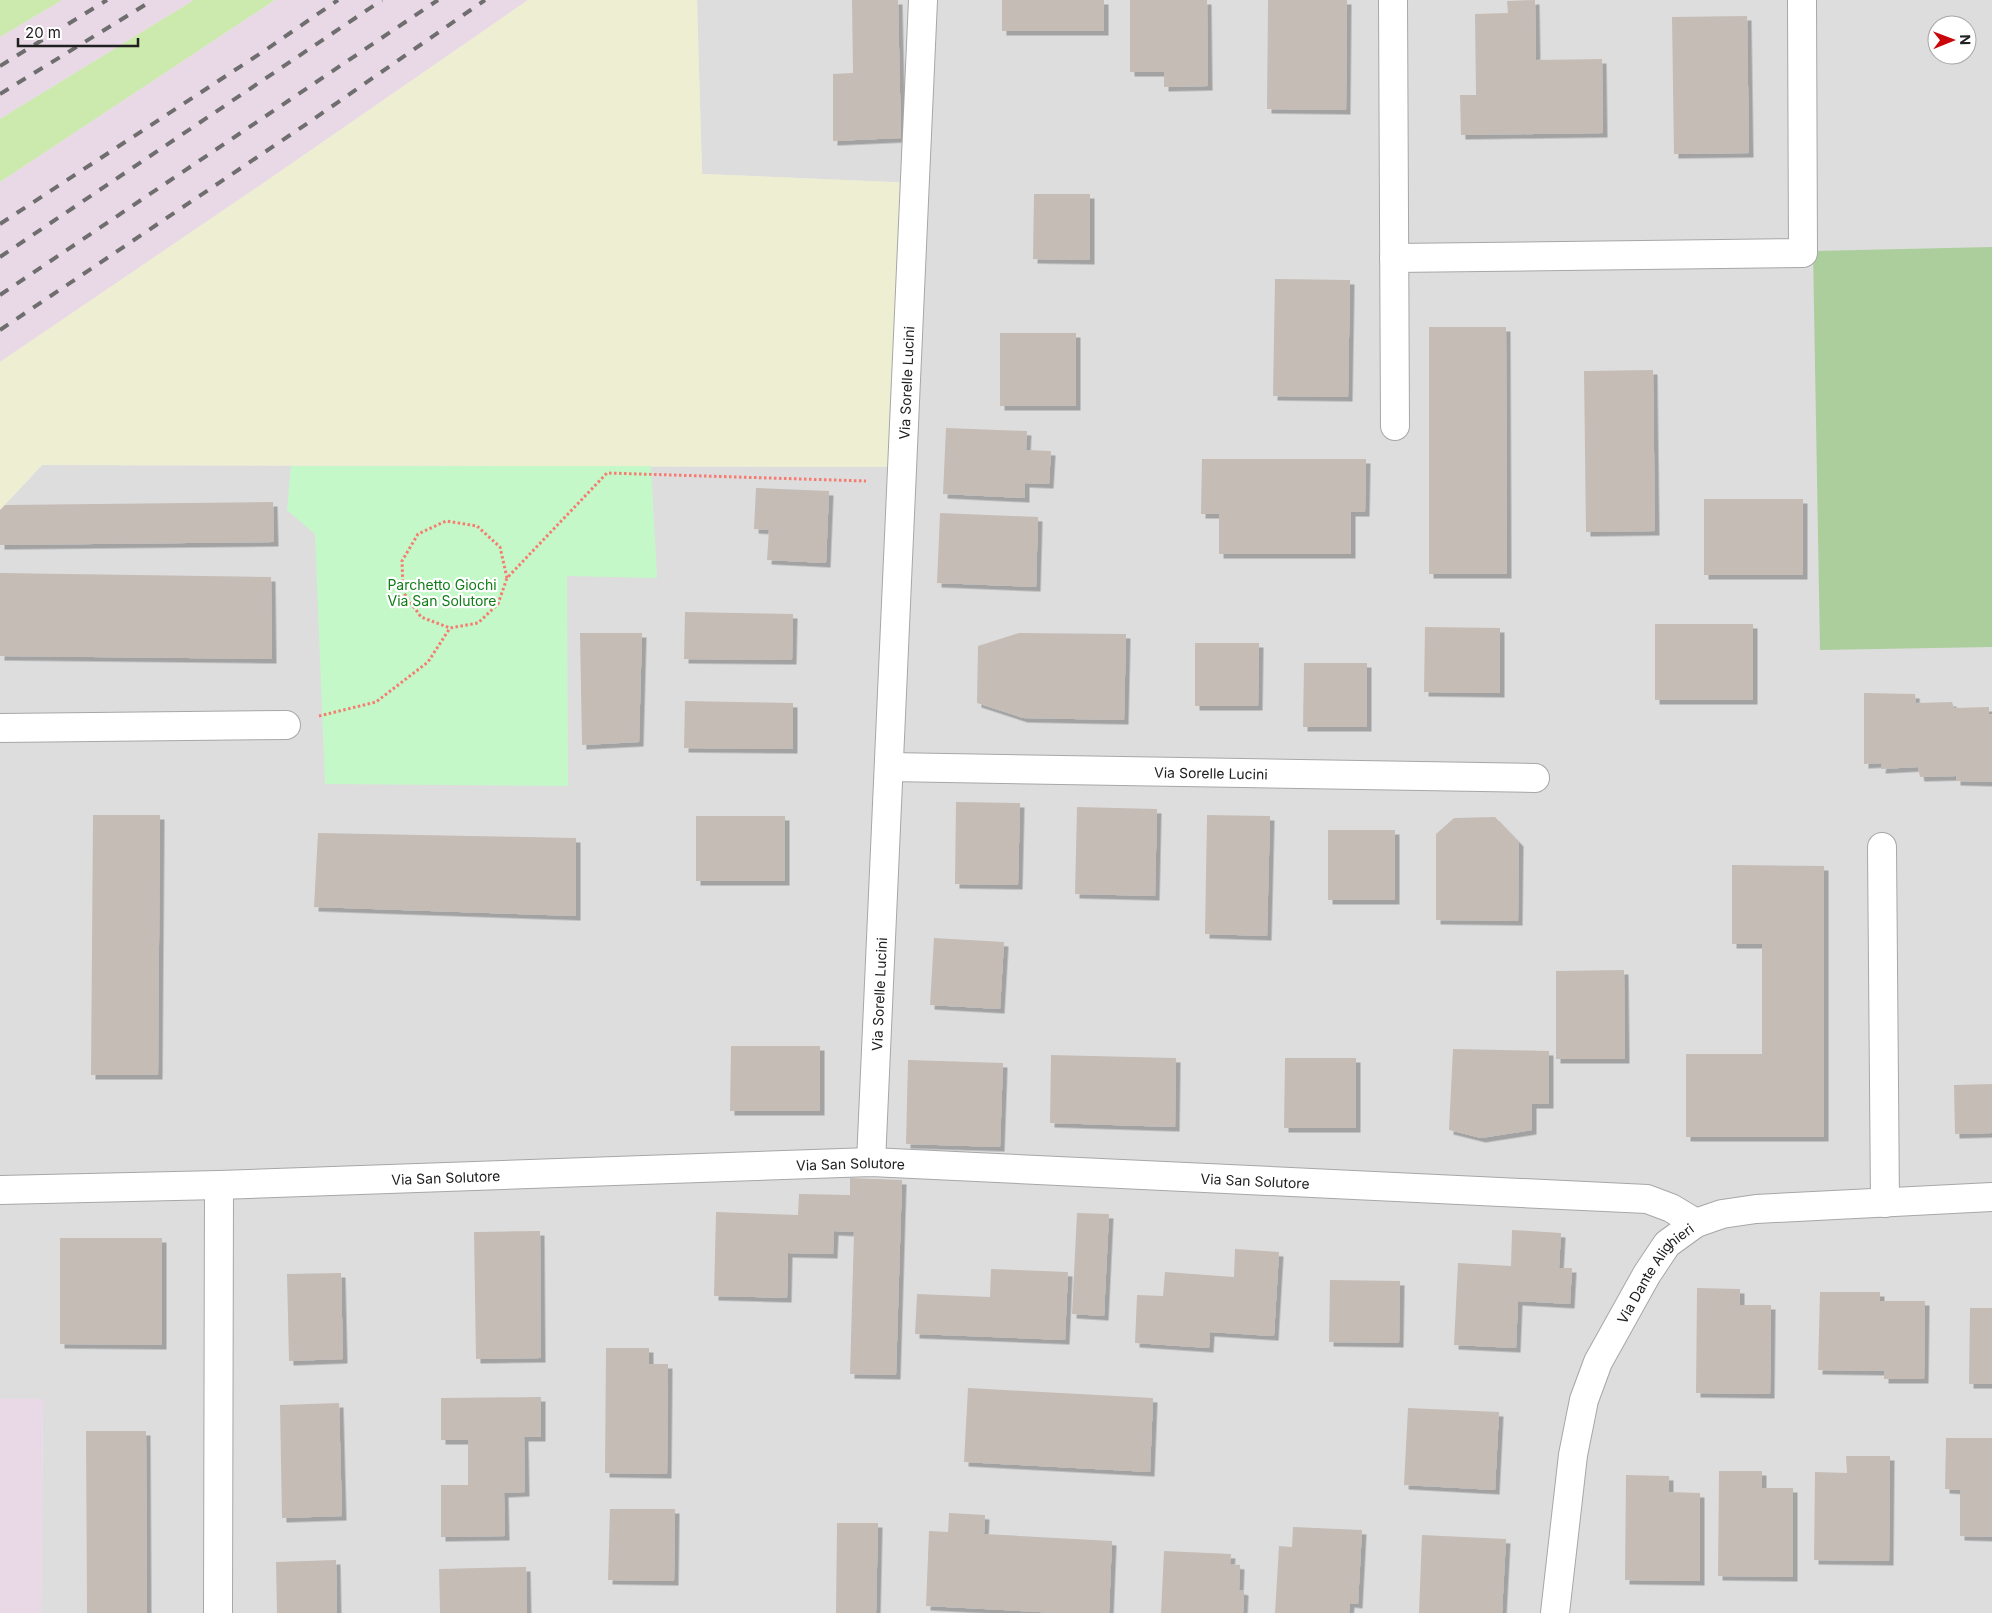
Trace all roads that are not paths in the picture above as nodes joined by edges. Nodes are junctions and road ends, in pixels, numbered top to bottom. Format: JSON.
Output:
{"nodes":[{"id":1,"x":923,"y":0,"type":"edge"},
{"id":2,"x":1393,"y":0,"type":"edge"},
{"id":3,"x":1802,"y":0,"type":"edge"},
{"id":4,"x":1394,"y":258,"type":"junction"},
{"id":5,"x":1394,"y":426,"type":"dead end"},
{"id":6,"x":286,"y":725,"type":"road end"},
{"id":7,"x":0,"y":728,"type":"edge"},
{"id":8,"x":889,"y":767,"type":"junction"},
{"id":9,"x":1535,"y":778,"type":"dead end"},
{"id":10,"x":1882,"y":847,"type":"dead end"},
{"id":11,"x":871,"y":1162,"type":"junction"},
{"id":12,"x":219,"y":1185,"type":"junction"},
{"id":13,"x":0,"y":1190,"type":"edge"},
{"id":14,"x":1992,"y":1197,"type":"edge"},
{"id":15,"x":1885,"y":1203,"type":"junction"},
{"id":16,"x":1696,"y":1223,"type":"junction"},
{"id":17,"x":218,"y":1613,"type":"edge"},
{"id":18,"x":1555,"y":1613,"type":"edge"}],
"edges":[{"from":1,"to":8,"type":"street","name":"Via Sorelle Lucini"},
{"from":2,"to":4,"type":"street"},
{"from":3,"to":4,"type":"street"},
{"from":4,"to":5,"type":"street"},
{"from":6,"to":7,"type":"street"},
{"from":8,"to":9,"type":"street","name":"Via Sorelle Lucini"},
{"from":8,"to":11,"type":"street","name":"Via Sorelle Lucini"},
{"from":10,"to":15,"type":"street"},
{"from":11,"to":12,"type":"street","name":"Via San Solutore"},
{"from":11,"to":16,"type":"street","name":"Via San Solutore"},
{"from":12,"to":13,"type":"street","name":"Via San Solutore"},
{"from":12,"to":17,"type":"street"},
{"from":14,"to":15,"type":"street","name":"Via Dante Alighieri"},
{"from":15,"to":16,"type":"street","name":"Via Dante Alighieri"},
{"from":16,"to":18,"type":"street","name":"Via Dante Alighieri"}]}
